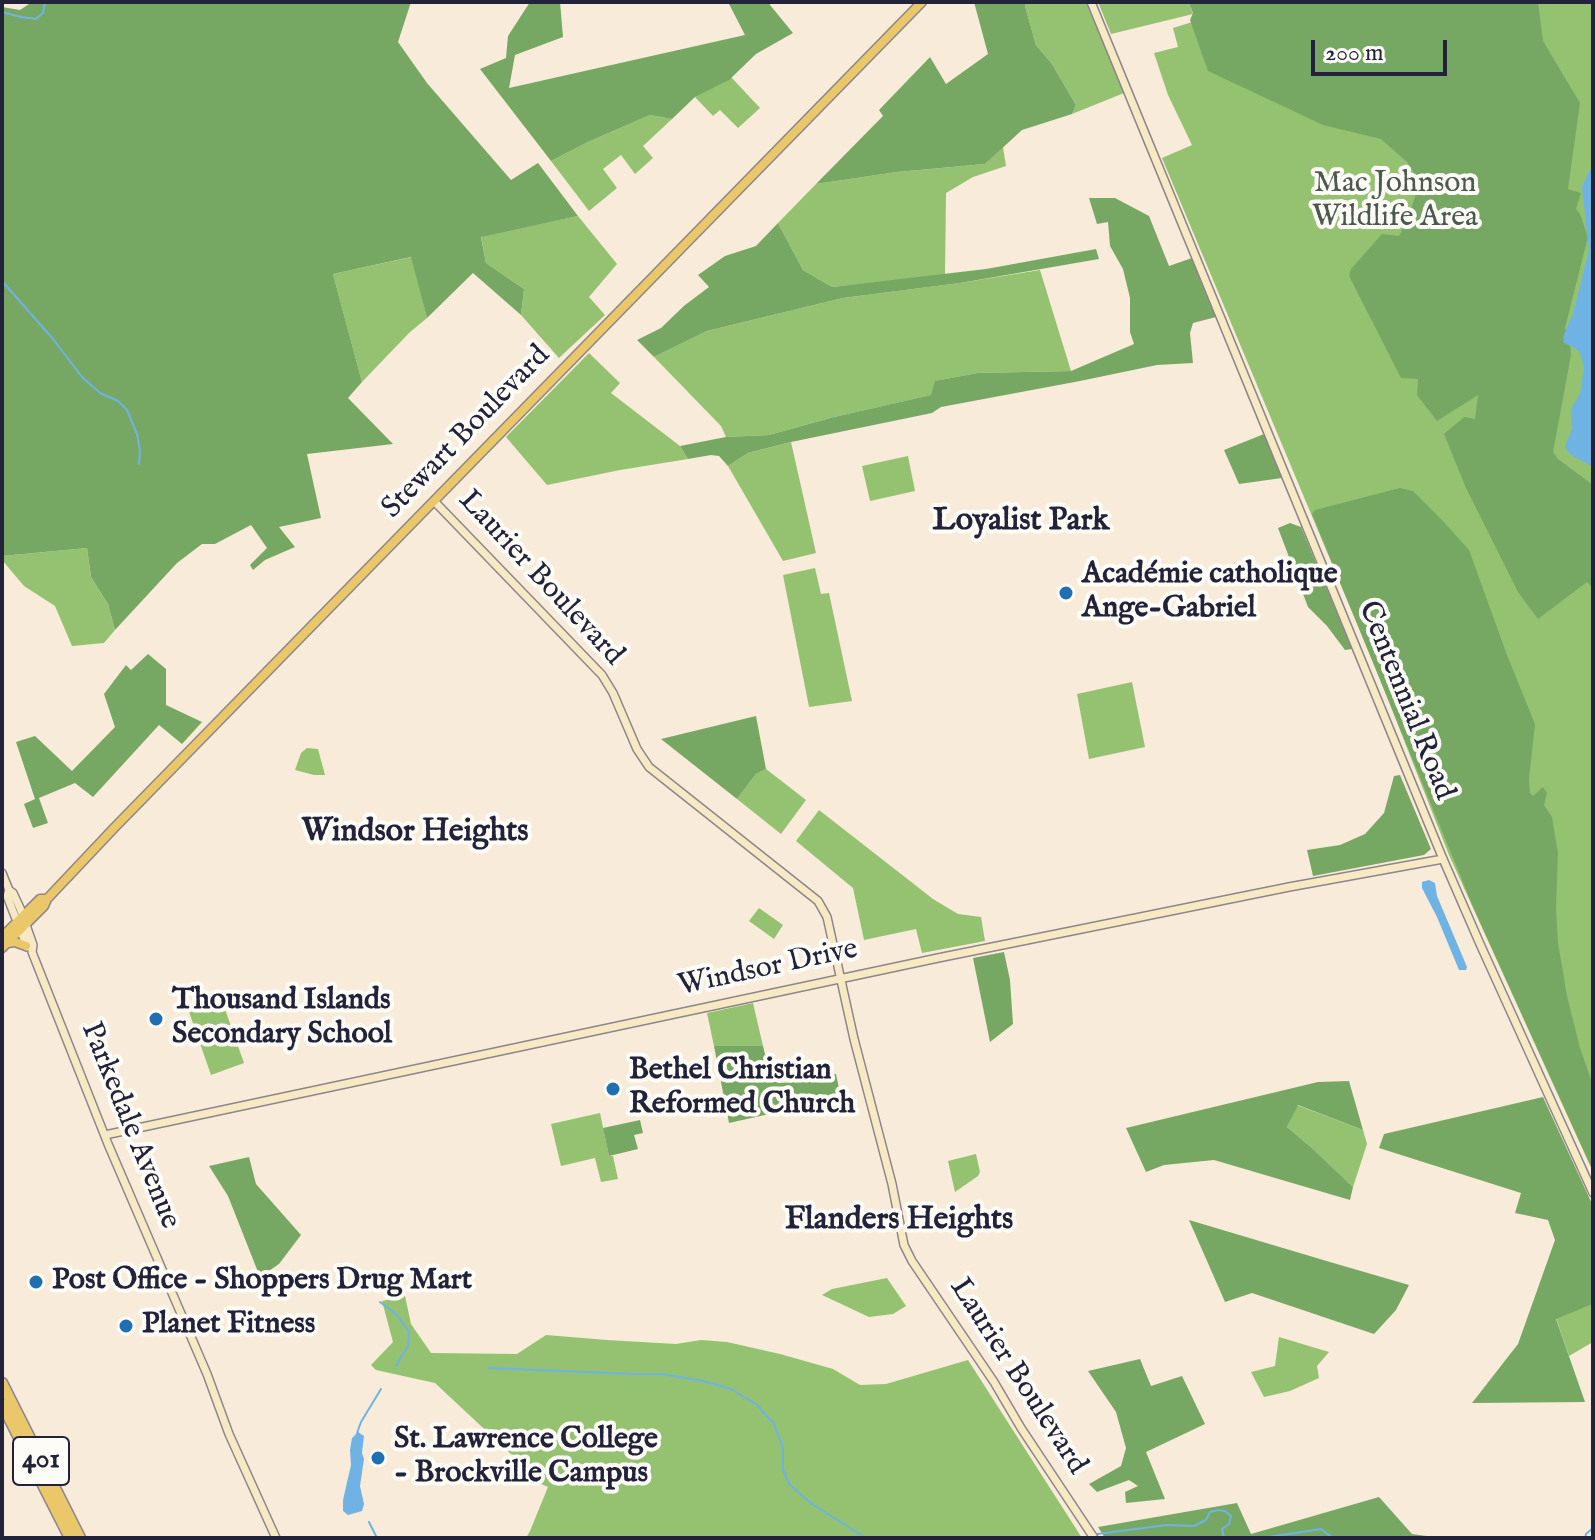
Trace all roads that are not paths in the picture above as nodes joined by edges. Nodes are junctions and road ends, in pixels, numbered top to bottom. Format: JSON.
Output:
{"nodes":[{"id":1,"x":922,"y":2,"type":"edge"},
{"id":2,"x":1091,"y":2,"type":"edge"},
{"id":3,"x":434,"y":501,"type":"junction"},
{"id":4,"x":1443,"y":859,"type":"junction"},
{"id":5,"x":2,"y":873,"type":"edge"},
{"id":6,"x":21,"y":923,"type":"junction"},
{"id":7,"x":4,"y":943,"type":"edge"},
{"id":8,"x":29,"y":949,"type":"junction"},
{"id":9,"x":841,"y":978,"type":"junction"},
{"id":10,"x":105,"y":1135,"type":"junction"},
{"id":11,"x":1593,"y":1193,"type":"edge"},
{"id":12,"x":2,"y":1383,"type":"edge"},
{"id":13,"x":2,"y":1404,"type":"edge"},
{"id":14,"x":70,"y":1538,"type":"edge"},
{"id":15,"x":80,"y":1538,"type":"edge"},
{"id":16,"x":276,"y":1538,"type":"edge"},
{"id":17,"x":1094,"y":1538,"type":"edge"}],
"edges":[{"from":1,"to":3,"type":"main road","name":"Stewart Boulevard"},
{"from":2,"to":4,"type":"street","name":"Centennial Road"},
{"from":3,"to":6,"type":"main road","name":"Stewart Boulevard"},
{"from":3,"to":9,"type":"street","name":"Laurier Boulevard"},
{"from":4,"to":9,"type":"street","name":"Windsor Drive"},
{"from":4,"to":11,"type":"street","name":"Centennial Road"},
{"from":5,"to":6,"type":"street","name":"Parkedale Avenue"},
{"from":6,"to":7,"type":"main road","name":"Stewart Boulevard"},
{"from":6,"to":8,"type":"street","name":"Parkedale Avenue"},
{"from":7,"to":8,"type":"main road"},
{"from":8,"to":10,"type":"street","name":"Parkedale Avenue"},
{"from":9,"to":10,"type":"street","name":"Windsor Drive"},
{"from":9,"to":17,"type":"street","name":"Laurier Boulevard"},
{"from":10,"to":16,"type":"street","name":"Parkedale Avenue"},
{"from":12,"to":15,"type":"highway","number":"401"},
{"from":13,"to":14,"type":"highway","number":"401"}]}
